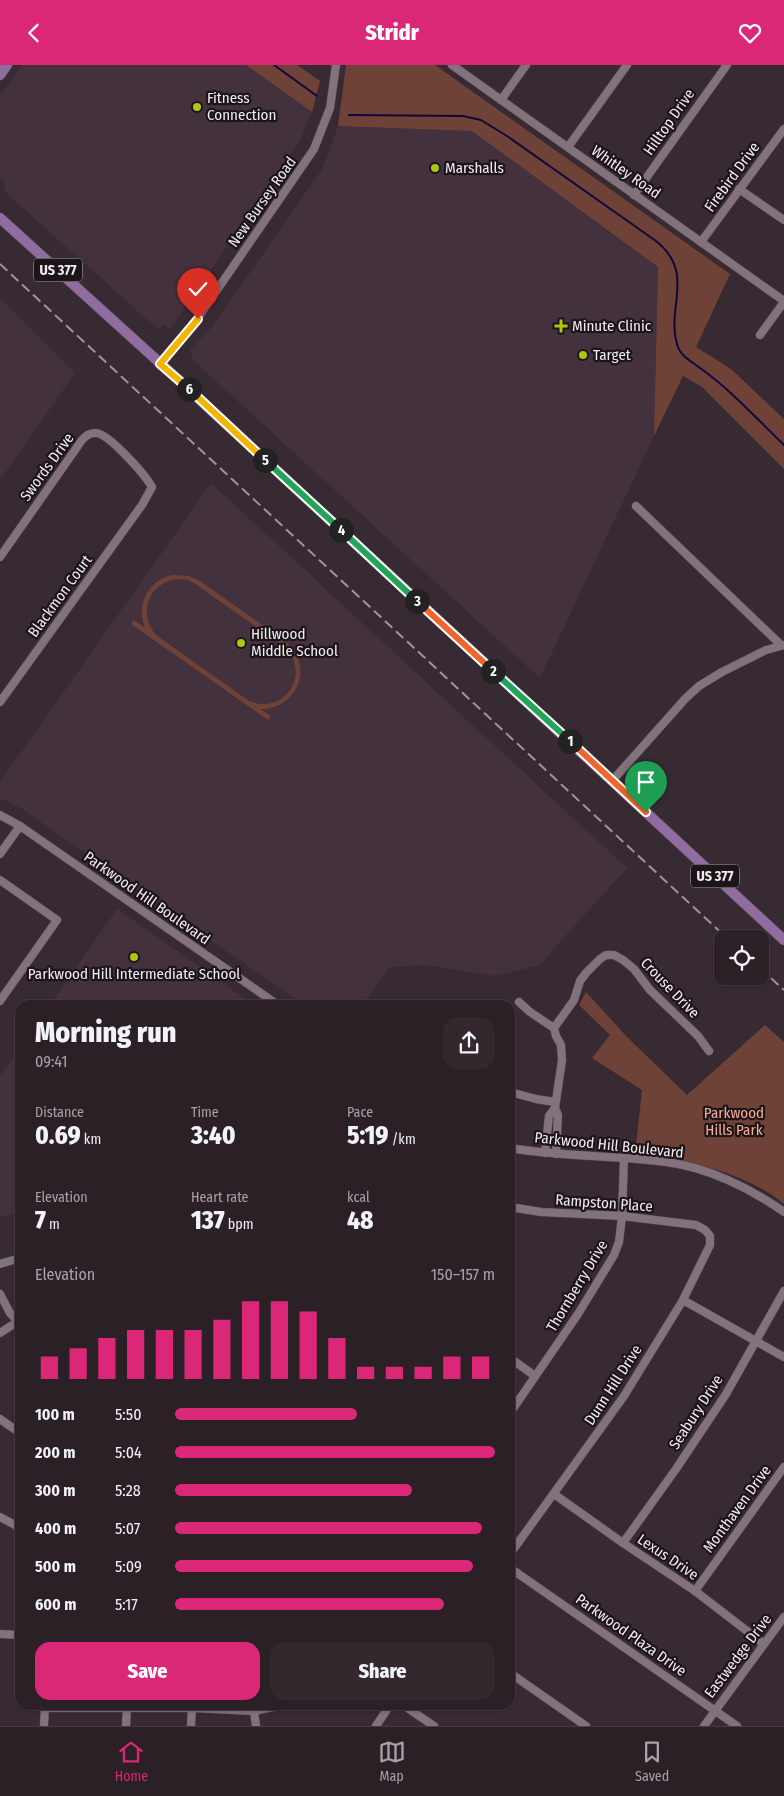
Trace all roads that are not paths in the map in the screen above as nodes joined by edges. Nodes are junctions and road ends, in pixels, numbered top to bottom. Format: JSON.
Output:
{"nodes":[{"id":1,"x":7,"y":65,"type":"edge"},
{"id":2,"x":336,"y":65,"type":"edge"},
{"id":3,"x":452,"y":65,"type":"edge"},
{"id":4,"x":526,"y":65,"type":"edge"},
{"id":5,"x":627,"y":65,"type":"edge"},
{"id":6,"x":728,"y":65,"type":"edge"},
{"id":7,"x":0,"y":75,"type":"edge"},
{"id":8,"x":501,"y":100,"type":"junction"},
{"id":9,"x":784,"y":129,"type":"edge"},
{"id":10,"x":568,"y":147,"type":"junction"},
{"id":11,"x":739,"y":189,"type":"junction"},
{"id":12,"x":634,"y":195,"type":"junction"},
{"id":13,"x":0,"y":218,"type":"edge"},
{"id":14,"x":784,"y":220,"type":"edge"},
{"id":15,"x":702,"y":242,"type":"junction"},
{"id":16,"x":784,"y":301,"type":"edge"},
{"id":17,"x":760,"y":335,"type":"dead end"},
{"id":18,"x":160,"y":364,"type":"junction"},
{"id":19,"x":142,"y":505,"type":"joint"},
{"id":20,"x":636,"y":506,"type":"dead end"},
{"id":21,"x":0,"y":557,"type":"edge"},
{"id":22,"x":783,"y":645,"type":"edge"},
{"id":23,"x":1,"y":699,"type":"edge"},
{"id":24,"x":612,"y":781,"type":"junction"},
{"id":25,"x":0,"y":815,"type":"edge"},
{"id":26,"x":20,"y":827,"type":"junction"},
{"id":27,"x":0,"y":854,"type":"edge"},
{"id":28,"x":0,"y":880,"type":"edge"},
{"id":29,"x":784,"y":940,"type":"edge"},
{"id":30,"x":271,"y":1000,"type":"edge"},
{"id":31,"x":0,"y":1001,"type":"edge"},
{"id":32,"x":519,"y":1002,"type":"dead end"},
{"id":33,"x":554,"y":1028,"type":"junction"},
{"id":34,"x":709,"y":1051,"type":"dead end"},
{"id":35,"x":515,"y":1093,"type":"edge"},
{"id":36,"x":555,"y":1105,"type":"junction"},
{"id":37,"x":515,"y":1149,"type":"edge"},
{"id":38,"x":545,"y":1153,"type":"junction"},
{"id":39,"x":556,"y":1154,"type":"junction"},
{"id":40,"x":624,"y":1158,"type":"junction"},
{"id":41,"x":515,"y":1208,"type":"edge"},
{"id":42,"x":784,"y":1212,"type":"edge"},
{"id":43,"x":622,"y":1216,"type":"junction"},
{"id":44,"x":696,"y":1225,"type":"joint"},
{"id":45,"x":15,"y":1260,"type":"edge"},
{"id":46,"x":0,"y":1264,"type":"edge"},
{"id":47,"x":784,"y":1291,"type":"edge"},
{"id":48,"x":0,"y":1294,"type":"edge"},
{"id":49,"x":683,"y":1300,"type":"junction"},
{"id":50,"x":15,"y":1319,"type":"edge"},
{"id":51,"x":15,"y":1325,"type":"edge"},
{"id":52,"x":0,"y":1333,"type":"edge"},
{"id":53,"x":756,"y":1341,"type":"junction"},
{"id":54,"x":784,"y":1357,"type":"edge"},
{"id":55,"x":515,"y":1362,"type":"edge"},
{"id":56,"x":536,"y":1376,"type":"junction"},
{"id":57,"x":515,"y":1406,"type":"edge"},
{"id":58,"x":0,"y":1419,"type":"edge"},
{"id":59,"x":15,"y":1430,"type":"edge"},
{"id":60,"x":784,"y":1467,"type":"edge"},
{"id":61,"x":554,"y":1494,"type":"junction"},
{"id":62,"x":0,"y":1517,"type":"edge"},
{"id":63,"x":15,"y":1525,"type":"edge"},
{"id":64,"x":623,"y":1543,"type":"junction"},
{"id":65,"x":515,"y":1547,"type":"edge"},
{"id":66,"x":515,"y":1571,"type":"edge"},
{"id":67,"x":695,"y":1591,"type":"junction"},
{"id":68,"x":784,"y":1617,"type":"edge"},
{"id":69,"x":0,"y":1634,"type":"edge"},
{"id":70,"x":15,"y":1635,"type":"edge"},
{"id":71,"x":764,"y":1644,"type":"junction"},
{"id":72,"x":515,"y":1676,"type":"edge"},
{"id":73,"x":45,"y":1710,"type":"edge"},
{"id":74,"x":127,"y":1710,"type":"edge"},
{"id":75,"x":192,"y":1710,"type":"edge"},
{"id":76,"x":242,"y":1710,"type":"edge"},
{"id":77,"x":259,"y":1710,"type":"edge"},
{"id":78,"x":387,"y":1710,"type":"edge"},
{"id":79,"x":410,"y":1710,"type":"edge"},
{"id":80,"x":715,"y":1710,"type":"junction"},
{"id":81,"x":254,"y":1711,"type":"junction"},
{"id":82,"x":44,"y":1726,"type":"edge"},
{"id":83,"x":126,"y":1726,"type":"edge"},
{"id":84,"x":191,"y":1726,"type":"edge"},
{"id":85,"x":256,"y":1726,"type":"edge"},
{"id":86,"x":376,"y":1726,"type":"edge"},
{"id":87,"x":434,"y":1726,"type":"edge"},
{"id":88,"x":586,"y":1726,"type":"edge"},
{"id":89,"x":704,"y":1726,"type":"edge"},
{"id":90,"x":737,"y":1726,"type":"edge"}],
"edges":[{"from":1,"to":7,"type":"main road"},
{"from":2,"to":18,"type":"street","name":"New Bursey Road"},
{"from":3,"to":8,"type":"street","name":"Whitley Road"},
{"from":4,"to":8,"type":"street"},
{"from":5,"to":10,"type":"street"},
{"from":6,"to":12,"type":"street","name":"Hilltop Drive"},
{"from":8,"to":10,"type":"street","name":"Whitley Road"},
{"from":9,"to":11,"type":"street","name":"Firebird Drive"},
{"from":10,"to":12,"type":"street","name":"Whitley Road"},
{"from":11,"to":14,"type":"street"},
{"from":11,"to":15,"type":"street","name":"Firebird Drive"},
{"from":12,"to":15,"type":"street","name":"Whitley Road"},
{"from":13,"to":18,"type":"main road","number":"US 377"},
{"from":15,"to":16,"type":"street","name":"Whitley Road"},
{"from":16,"to":17,"type":"street"},
{"from":18,"to":24,"type":"main road","number":"US 377"},
{"from":19,"to":21,"type":"street","name":"Swords Drive"},
{"from":19,"to":23,"type":"street","name":"Blackmon Court"},
{"from":20,"to":22,"type":"street"},
{"from":22,"to":24,"type":"street"},
{"from":24,"to":29,"type":"main road","number":"US 377"},
{"from":25,"to":26,"type":"street","name":"Parkwood Hill Boulevard"},
{"from":26,"to":27,"type":"street"},
{"from":26,"to":30,"type":"street","name":"Parkwood Hill Boulevard"},
{"from":28,"to":31,"type":"street"},
{"from":32,"to":33,"type":"street"},
{"from":33,"to":34,"type":"street","name":"Crouse Drive"},
{"from":33,"to":36,"type":"street"},
{"from":35,"to":36,"type":"street"},
{"from":36,"to":38,"type":"street"},
{"from":36,"to":39,"type":"street"},
{"from":37,"to":38,"type":"street","name":"Parkwood Hill Boulevard"},
{"from":38,"to":39,"type":"street","name":"Parkwood Hill Boulevard"},
{"from":39,"to":40,"type":"street","name":"Parkwood Hill Boulevard"},
{"from":40,"to":42,"type":"street","name":"Parkwood Hill Boulevard"},
{"from":40,"to":43,"type":"street","name":"Thornberry Drive"},
{"from":41,"to":43,"type":"street","name":"Rampston Place"},
{"from":43,"to":44,"type":"street","name":"Rampston Place"},
{"from":43,"to":56,"type":"street","name":"Thornberry Drive"},
{"from":44,"to":49,"type":"street","name":"Dunn Hill Drive"},
{"from":45,"to":46,"type":"street"},
{"from":47,"to":53,"type":"street","name":"Seabury Drive"},
{"from":48,"to":50,"type":"street"},
{"from":49,"to":53,"type":"street"},
{"from":49,"to":61,"type":"street","name":"Dunn Hill Drive"},
{"from":51,"to":52,"type":"street"},
{"from":53,"to":54,"type":"street"},
{"from":53,"to":64,"type":"street","name":"Seabury Drive"},
{"from":55,"to":56,"type":"street"},
{"from":56,"to":57,"type":"street","name":"Thornberry Drive"},
{"from":58,"to":59,"type":"street"},
{"from":60,"to":67,"type":"street","name":"Monthaven Drive"},
{"from":61,"to":64,"type":"street","name":"Lexus Drive"},
{"from":61,"to":65,"type":"street","name":"Dunn Hill Drive"},
{"from":62,"to":63,"type":"street"},
{"from":64,"to":67,"type":"street","name":"Lexus Drive"},
{"from":66,"to":80,"type":"street","name":"Parkwood Plaza Drive"},
{"from":67,"to":71,"type":"street","name":"Lexus Drive"},
{"from":68,"to":71,"type":"street","name":"Eastwedge Drive"},
{"from":69,"to":70,"type":"street"},
{"from":71,"to":80,"type":"street","name":"Eastwedge Drive"},
{"from":72,"to":88,"type":"street"},
{"from":73,"to":82,"type":"street"},
{"from":74,"to":83,"type":"street"},
{"from":75,"to":84,"type":"street"},
{"from":76,"to":81,"type":"street"},
{"from":77,"to":81,"type":"street"},
{"from":78,"to":86,"type":"street"},
{"from":79,"to":87,"type":"street"},
{"from":80,"to":89,"type":"street","name":"Eastwedge Drive"},
{"from":80,"to":90,"type":"street","name":"Parkwood Plaza Drive"},
{"from":81,"to":85,"type":"street"}]}
